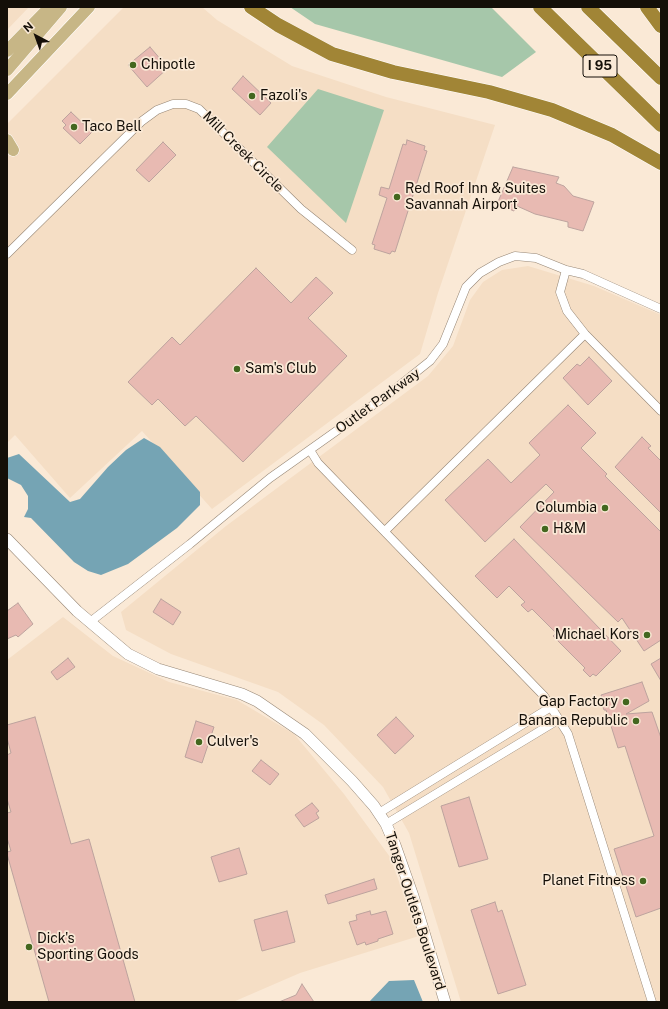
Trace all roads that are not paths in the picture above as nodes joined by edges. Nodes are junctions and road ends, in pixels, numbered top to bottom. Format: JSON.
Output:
{"nodes":[{"id":1,"x":50,"y":7,"type":"edge"},
{"id":2,"x":60,"y":7,"type":"edge"},
{"id":3,"x":89,"y":7,"type":"edge"},
{"id":4,"x":251,"y":7,"type":"edge"},
{"id":5,"x":540,"y":7,"type":"edge"},
{"id":6,"x":588,"y":7,"type":"edge"},
{"id":7,"x":647,"y":7,"type":"edge"},
{"id":8,"x":661,"y":26,"type":"edge"},
{"id":9,"x":7,"y":51,"type":"edge"},
{"id":10,"x":7,"y":70,"type":"edge"},
{"id":11,"x":661,"y":78,"type":"edge"},
{"id":12,"x":10,"y":91,"type":"edge"},
{"id":13,"x":7,"y":101,"type":"edge"},
{"id":14,"x":661,"y":125,"type":"edge"},
{"id":15,"x":661,"y":163,"type":"edge"},
{"id":16,"x":352,"y":250,"type":"dead end"},
{"id":17,"x":7,"y":254,"type":"edge"},
{"id":18,"x":566,"y":270,"type":"junction"},
{"id":19,"x":661,"y":309,"type":"edge"},
{"id":20,"x":585,"y":334,"type":"junction"},
{"id":21,"x":661,"y":411,"type":"edge"},
{"id":22,"x":310,"y":450,"type":"junction"},
{"id":23,"x":385,"y":531,"type":"junction"},
{"id":24,"x":7,"y":539,"type":"edge"},
{"id":25,"x":90,"y":622,"type":"junction"},
{"id":26,"x":551,"y":707,"type":"junction"},
{"id":27,"x":558,"y":720,"type":"junction"},
{"id":28,"x":379,"y":813,"type":"junction"},
{"id":29,"x":386,"y":824,"type":"junction"},
{"id":30,"x":445,"y":1002,"type":"edge"},
{"id":31,"x":652,"y":1002,"type":"edge"}],
"edges":[{"from":1,"to":9,"type":"main road"},
{"from":2,"to":10,"type":"main road"},
{"from":3,"to":12,"type":"main road"},
{"from":4,"to":15,"type":"highway"},
{"from":5,"to":14,"type":"highway","number":"I 95"},
{"from":6,"to":11,"type":"highway","number":"I 95"},
{"from":7,"to":8,"type":"highway"},
{"from":12,"to":13,"type":"main road"},
{"from":16,"to":17,"type":"street","name":"Mill Creek Circle"},
{"from":18,"to":19,"type":"street","name":"Outlet Parkway"},
{"from":18,"to":20,"type":"street"},
{"from":18,"to":22,"type":"street","name":"Outlet Parkway"},
{"from":20,"to":21,"type":"street"},
{"from":20,"to":23,"type":"street"},
{"from":22,"to":23,"type":"street"},
{"from":22,"to":25,"type":"street","name":"Outlet Parkway"},
{"from":23,"to":26,"type":"street"},
{"from":24,"to":25,"type":"street","name":"Tanger Outlets Boulevard"},
{"from":25,"to":28,"type":"street","name":"Tanger Outlets Boulevard"},
{"from":26,"to":27,"type":"street"},
{"from":26,"to":28,"type":"street"},
{"from":27,"to":29,"type":"street"},
{"from":27,"to":31,"type":"street"},
{"from":28,"to":29,"type":"street","name":"Tanger Outlets Boulevard"},
{"from":29,"to":30,"type":"street","name":"Tanger Outlets Boulevard"}]}
